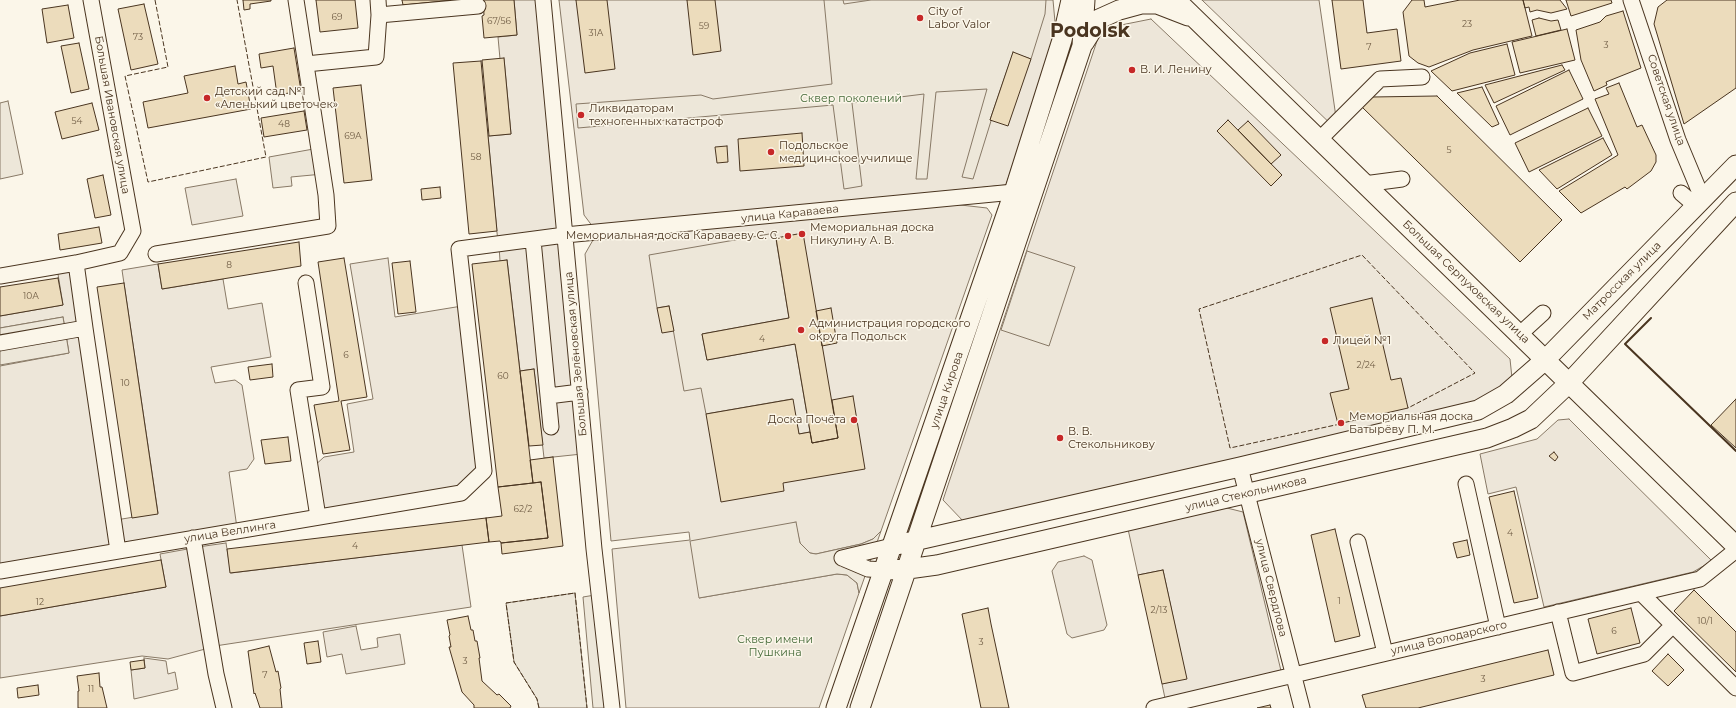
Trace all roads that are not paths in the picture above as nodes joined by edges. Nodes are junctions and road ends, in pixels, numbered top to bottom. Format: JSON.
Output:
{"nodes":[{"id":1,"x":91,"y":0,"type":"edge"},
{"id":2,"x":296,"y":0,"type":"edge"},
{"id":3,"x":378,"y":0,"type":"edge"},
{"id":4,"x":543,"y":0,"type":"edge"},
{"id":5,"x":1070,"y":0,"type":"edge"},
{"id":6,"x":1085,"y":0,"type":"edge"},
{"id":7,"x":1176,"y":0,"type":"edge"},
{"id":8,"x":1631,"y":0,"type":"edge"},
{"id":9,"x":478,"y":6,"type":"dead end"},
{"id":10,"x":379,"y":15,"type":"junction"},
{"id":11,"x":1195,"y":19,"type":"junction"},
{"id":12,"x":1082,"y":46,"type":"junction"},
{"id":13,"x":306,"y":64,"type":"junction"},
{"id":14,"x":1422,"y":77,"type":"dead end"},
{"id":15,"x":1319,"y":140,"type":"junction"},
{"id":16,"x":1736,"y":166,"type":"edge"},
{"id":17,"x":1402,"y":179,"type":"dead end"},
{"id":18,"x":1364,"y":184,"type":"junction"},
{"id":19,"x":1014,"y":192,"type":"junction"},
{"id":20,"x":1680,"y":193,"type":"dead end"},
{"id":21,"x":1704,"y":198,"type":"junction"},
{"id":22,"x":1736,"y":202,"type":"edge"},
{"id":23,"x":565,"y":235,"type":"junction"},
{"id":24,"x":533,"y":240,"type":"junction"},
{"id":25,"x":156,"y":254,"type":"dead end"},
{"id":26,"x":76,"y":263,"type":"junction"},
{"id":27,"x":0,"y":276,"type":"edge"},
{"id":28,"x":306,"y":283,"type":"dead end"},
{"id":29,"x":1543,"y":313,"type":"dead end"},
{"id":30,"x":85,"y":328,"type":"junction"},
{"id":31,"x":1520,"y":334,"type":"junction"},
{"id":32,"x":0,"y":343,"type":"edge"},
{"id":33,"x":1545,"y":360,"type":"junction"},
{"id":34,"x":1568,"y":383,"type":"junction"},
{"id":35,"x":580,"y":392,"type":"junction"},
{"id":36,"x":548,"y":396,"type":"junction"},
{"id":37,"x":551,"y":427,"type":"dead end"},
{"id":38,"x":1240,"y":467,"type":"junction"},
{"id":39,"x":1466,"y":484,"type":"dead end"},
{"id":40,"x":460,"y":493,"type":"joint"},
{"id":41,"x":1247,"y":494,"type":"junction"},
{"id":42,"x":318,"y":517,"type":"junction"},
{"id":43,"x":193,"y":538,"type":"junction"},
{"id":44,"x":917,"y":540,"type":"junction"},
{"id":45,"x":1358,"y":542,"type":"dead end"},
{"id":46,"x":892,"y":546,"type":"junction"},
{"id":47,"x":1736,"y":546,"type":"edge"},
{"id":48,"x":1736,"y":550,"type":"edge"},
{"id":49,"x":118,"y":551,"type":"junction"},
{"id":50,"x":908,"y":569,"type":"junction"},
{"id":51,"x":884,"y":570,"type":"junction"},
{"id":52,"x":0,"y":571,"type":"edge"},
{"id":53,"x":1641,"y":593,"type":"junction"},
{"id":54,"x":1558,"y":612,"type":"junction"},
{"id":55,"x":1673,"y":625,"type":"junction"},
{"id":56,"x":1498,"y":627,"type":"junction"},
{"id":57,"x":1385,"y":653,"type":"junction"},
{"id":58,"x":1293,"y":675,"type":"junction"},
{"id":59,"x":1736,"y":688,"type":"edge"},
{"id":60,"x":224,"y":708,"type":"edge"},
{"id":61,"x":612,"y":708,"type":"edge"},
{"id":62,"x":836,"y":708,"type":"edge"},
{"id":63,"x":860,"y":708,"type":"edge"},
{"id":64,"x":1154,"y":708,"type":"edge"},
{"id":65,"x":1302,"y":708,"type":"edge"}],
"edges":[{"from":1,"to":26,"type":"street","name":"Большая Ивановская улица"},
{"from":2,"to":13,"type":"street"},
{"from":3,"to":10,"type":"street"},
{"from":4,"to":23,"type":"street","name":"Большая Зелёновская улица"},
{"from":5,"to":19,"type":"main road","name":"улица Кирова"},
{"from":6,"to":12,"type":"main road","name":"улица Кирова"},
{"from":7,"to":11,"type":"main road","name":"Большая Серпуховская улица"},
{"from":8,"to":21,"type":"street","name":"Советская улица"},
{"from":9,"to":10,"type":"street"},
{"from":10,"to":13,"type":"street"},
{"from":11,"to":12,"type":"main road"},
{"from":11,"to":15,"type":"main road","name":"Большая Серпуховская улица"},
{"from":12,"to":44,"type":"main road","name":"улица Кирова"},
{"from":13,"to":25,"type":"street"},
{"from":14,"to":15,"type":"street"},
{"from":15,"to":18,"type":"main road","name":"Большая Серпуховская улица"},
{"from":16,"to":21,"type":"main road","name":"Матросская улица"},
{"from":17,"to":18,"type":"street"},
{"from":18,"to":31,"type":"main road","name":"Большая Серпуховская улица"},
{"from":19,"to":23,"type":"street","name":"улица Караваева"},
{"from":19,"to":46,"type":"main road","name":"улица Кирова"},
{"from":20,"to":21,"type":"street"},
{"from":21,"to":33,"type":"main road","name":"Матросская улица"},
{"from":22,"to":34,"type":"main road"},
{"from":23,"to":24,"type":"street","name":"улица Караваева"},
{"from":23,"to":35,"type":"street","name":"Большая Зелёновская улица"},
{"from":24,"to":36,"type":"street"},
{"from":24,"to":40,"type":"street","name":"улица Караваева"},
{"from":26,"to":27,"type":"street"},
{"from":26,"to":30,"type":"street"},
{"from":28,"to":42,"type":"street"},
{"from":29,"to":31,"type":"street"},
{"from":30,"to":32,"type":"street"},
{"from":30,"to":49,"type":"street"},
{"from":31,"to":33,"type":"main road","name":"Большая Серпуховская улица"},
{"from":33,"to":34,"type":"main road","name":"Большая Серпуховская улица"},
{"from":33,"to":38,"type":"main road","name":"Матросская улица"},
{"from":34,"to":41,"type":"main road","name":"улица Стекольникова"},
{"from":34,"to":47,"type":"main road","name":"Большая Серпуховская улица"},
{"from":35,"to":36,"type":"street"},
{"from":35,"to":61,"type":"street","name":"Большая Зелёновская улица"},
{"from":36,"to":37,"type":"street"},
{"from":38,"to":41,"type":"street","name":"улица Свердлова"},
{"from":38,"to":44,"type":"main road"},
{"from":39,"to":56,"type":"street"},
{"from":40,"to":42,"type":"street","name":"улица Веллинга"},
{"from":41,"to":50,"type":"main road","name":"улица Стекольникова"},
{"from":41,"to":58,"type":"street","name":"улица Свердлова"},
{"from":42,"to":43,"type":"street","name":"улица Веллинга"},
{"from":43,"to":49,"type":"street","name":"улица Веллинга"},
{"from":43,"to":60,"type":"street"},
{"from":44,"to":46,"type":"main road"},
{"from":44,"to":50,"type":"main road","name":"улица Кирова"},
{"from":44,"to":51,"type":"main road"},
{"from":45,"to":57,"type":"street"},
{"from":46,"to":51,"type":"main road","name":"улица Кирова"},
{"from":46,"to":51,"type":"street"},
{"from":48,"to":53,"type":"street","name":"улица Володарского"},
{"from":49,"to":52,"type":"street","name":"улица Веллинга"},
{"from":50,"to":51,"type":"main road","name":"улица Стекольникова"},
{"from":50,"to":63,"type":"main road","name":"улица Кирова"},
{"from":51,"to":62,"type":"main road","name":"улица Кирова"},
{"from":53,"to":54,"type":"street","name":"улица Володарского"},
{"from":53,"to":55,"type":"street"},
{"from":54,"to":55,"type":"street"},
{"from":54,"to":56,"type":"street","name":"улица Володарского"},
{"from":55,"to":59,"type":"street"},
{"from":56,"to":57,"type":"street","name":"улица Володарского"},
{"from":57,"to":58,"type":"street","name":"улица Володарского"},
{"from":58,"to":64,"type":"street","name":"улица Володарского"},
{"from":58,"to":65,"type":"street","name":"улица Свердлова"}]}
